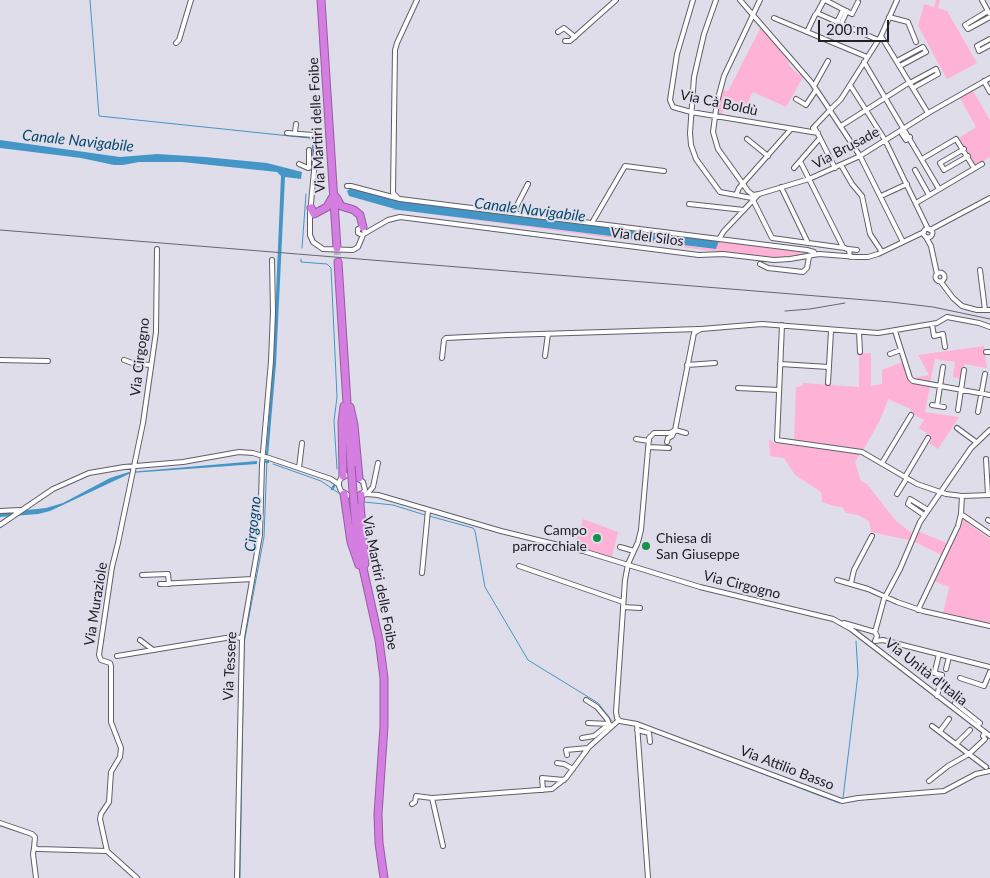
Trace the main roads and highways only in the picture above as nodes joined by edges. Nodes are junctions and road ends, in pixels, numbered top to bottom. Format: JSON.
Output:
{"nodes":[{"id":1,"x":322,"y":0,"type":"edge"},
{"id":2,"x":333,"y":185,"type":"junction"},
{"id":3,"x":351,"y":209,"type":"junction"},
{"id":4,"x":362,"y":229,"type":"road end"},
{"id":5,"x":336,"y":231,"type":"junction"},
{"id":6,"x":337,"y":248,"type":"tunnel mouth"},
{"id":7,"x":338,"y":262,"type":"tunnel mouth"},
{"id":8,"x":346,"y":396,"type":"junction"},
{"id":9,"x":342,"y":477,"type":"road end"},
{"id":10,"x":362,"y":481,"type":"road end"},
{"id":11,"x":366,"y":493,"type":"road end"},
{"id":12,"x":344,"y":494,"type":"road end"},
{"id":13,"x":365,"y":577,"type":"junction"},
{"id":14,"x":384,"y":878,"type":"edge"}],
"edges":[{"from":1,"to":2,"type":"highway","name":"Via Martiri delle Foibe"},
{"from":2,"to":3,"type":"highway"},
{"from":2,"to":5,"type":"highway","name":"Via Martiri delle Foibe"},
{"from":2,"to":5,"type":"highway"},
{"from":3,"to":4,"type":"highway"},
{"from":3,"to":5,"type":"highway"},
{"from":5,"to":6,"type":"highway","name":"Via Martiri delle Foibe"},
{"from":7,"to":8,"type":"highway","name":"Via Martiri delle Foibe"},
{"from":8,"to":9,"type":"highway"},
{"from":8,"to":10,"type":"highway"},
{"from":8,"to":13,"type":"highway","name":"Via Martiri delle Foibe","bridge":true},
{"from":11,"to":13,"type":"highway"},
{"from":12,"to":13,"type":"highway"},
{"from":13,"to":14,"type":"highway","name":"Via Martiri delle Foibe"}]}
